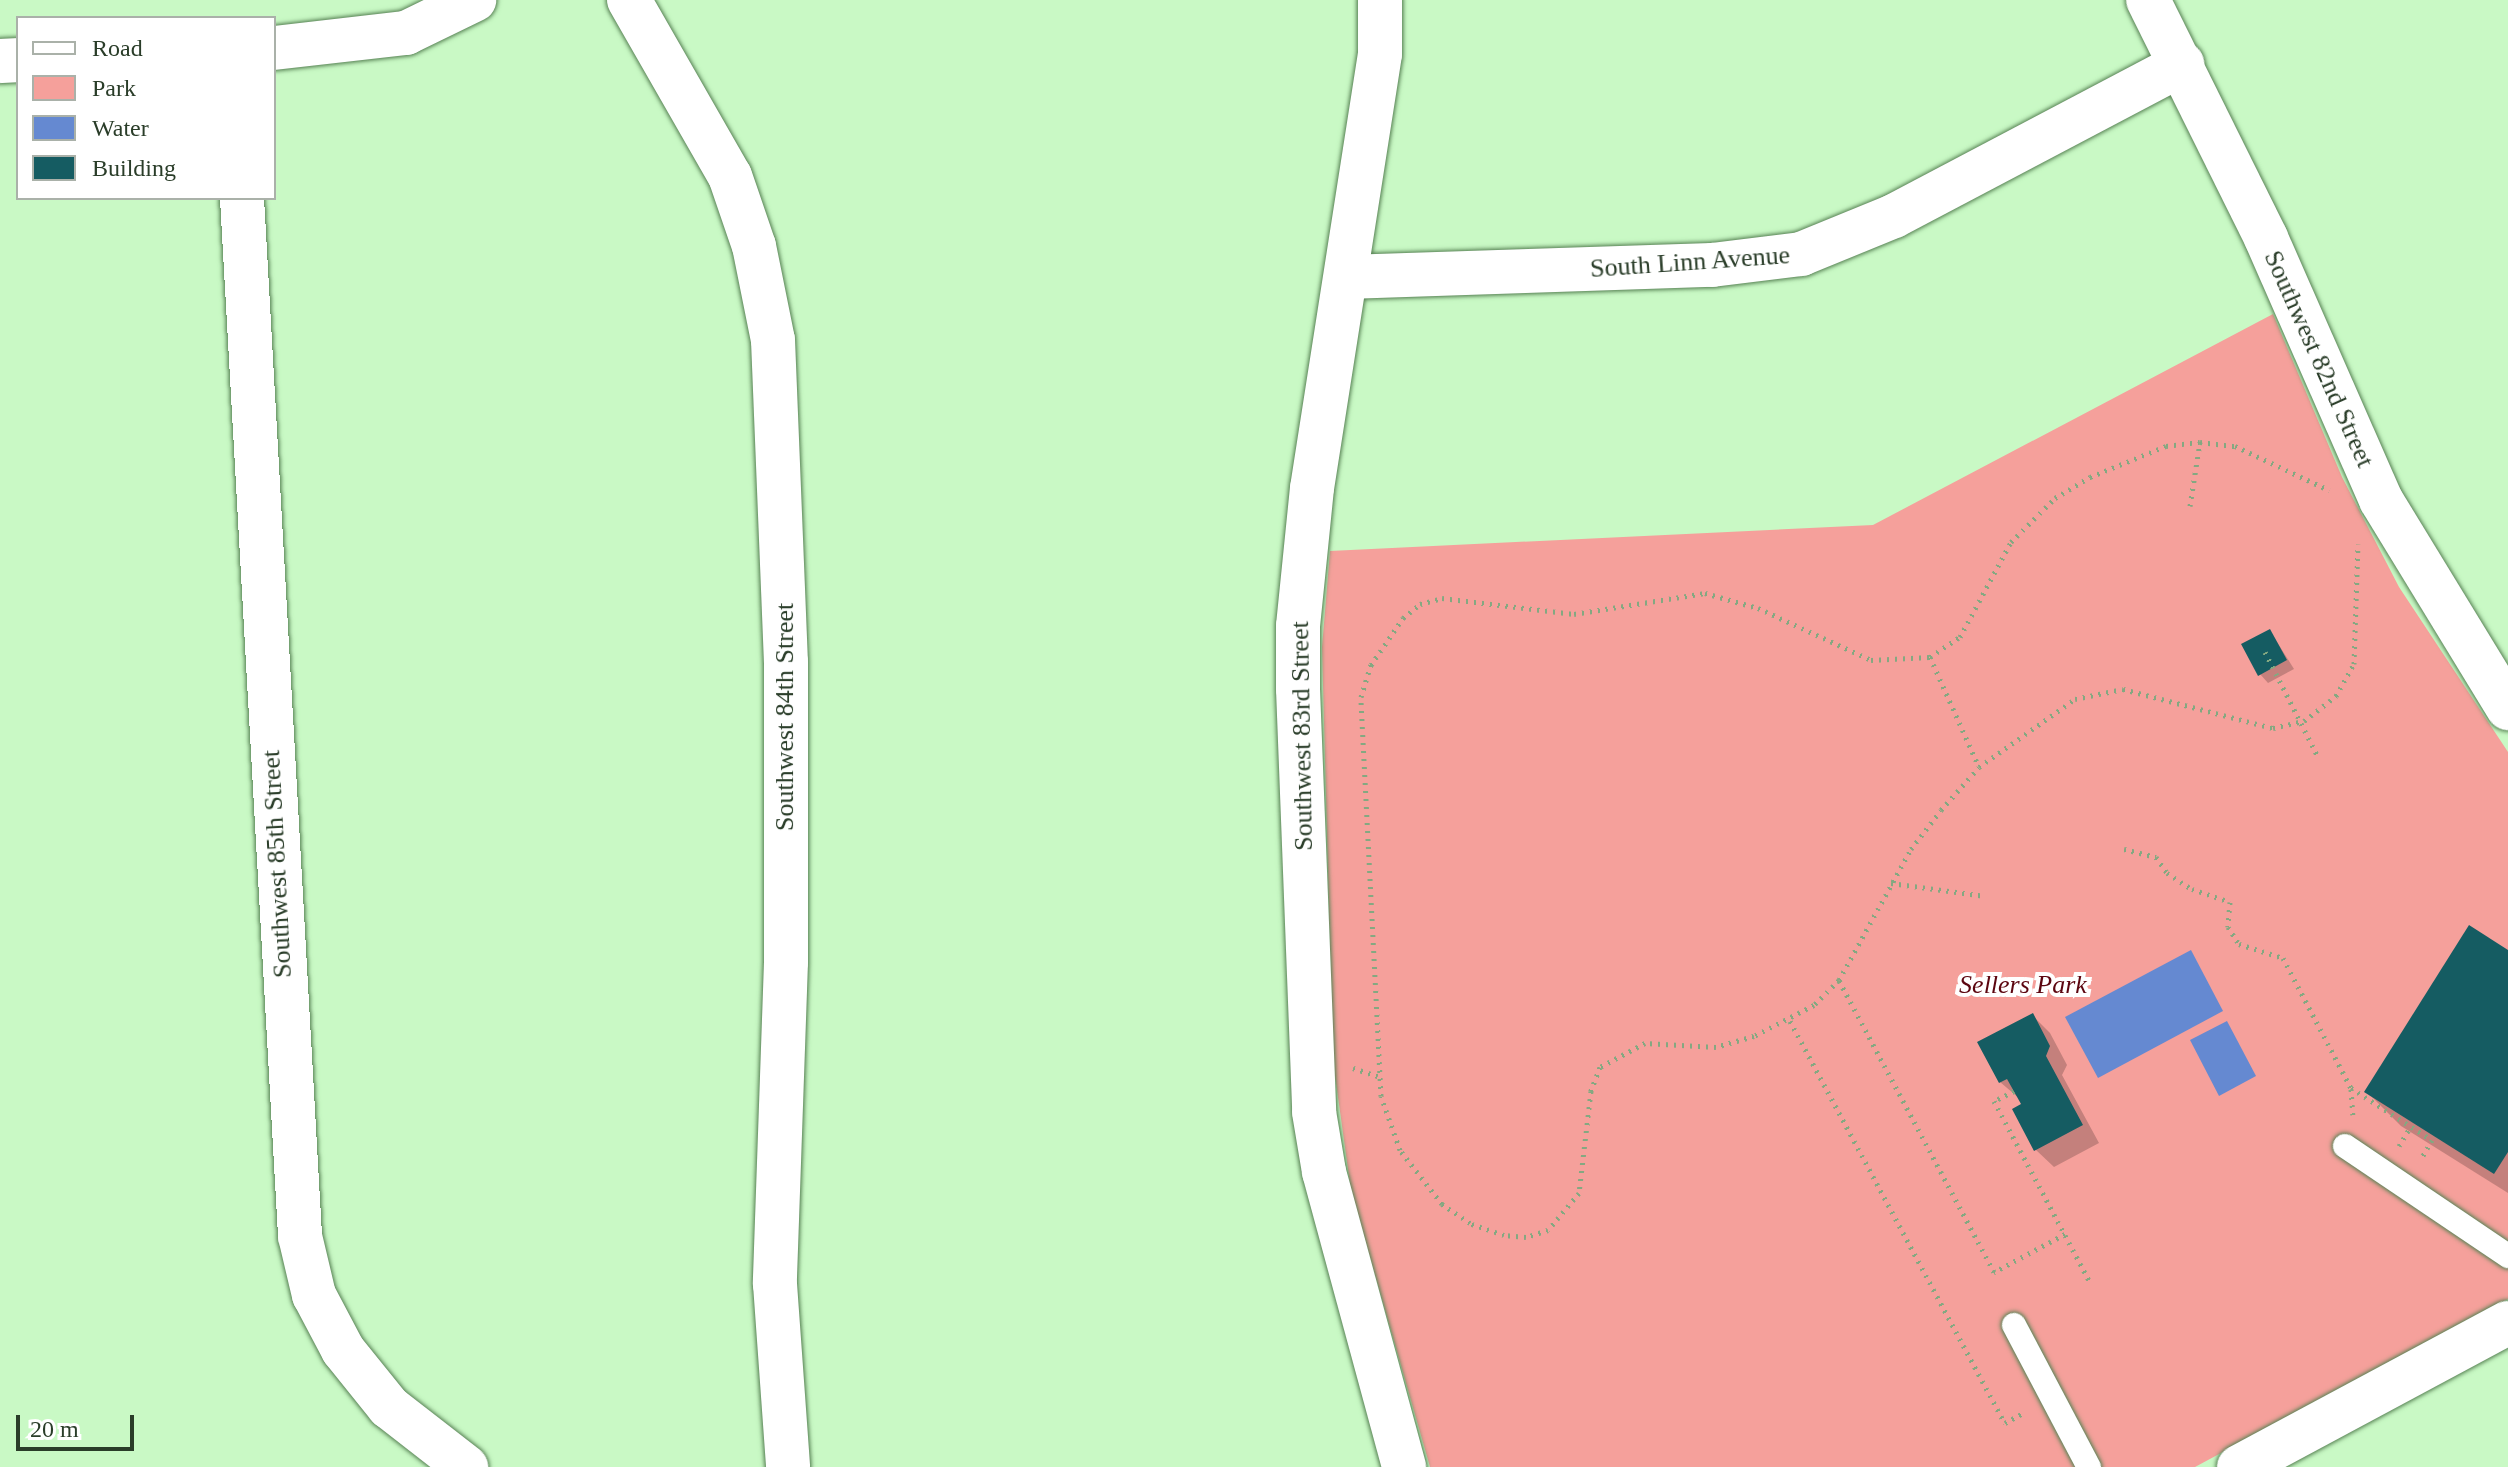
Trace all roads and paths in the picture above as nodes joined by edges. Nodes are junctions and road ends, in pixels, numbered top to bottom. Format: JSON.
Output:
{"nodes":[{"id":1,"x":474,"y":0,"type":"edge"},
{"id":2,"x":629,"y":0,"type":"edge"},
{"id":3,"x":1380,"y":0,"type":"edge"},
{"id":4,"x":2148,"y":0,"type":"edge"},
{"id":5,"x":276,"y":48,"type":"edge"},
{"id":6,"x":2182,"y":64,"type":"junction"},
{"id":7,"x":242,"y":200,"type":"edge"},
{"id":8,"x":1346,"y":277,"type":"junction"},
{"id":9,"x":2200,"y":442,"type":"junction"},
{"id":10,"x":2333,"y":494,"type":"dead end"},
{"id":11,"x":2190,"y":506,"type":"dead end"},
{"id":12,"x":2357,"y":540,"type":"dead end"},
{"id":13,"x":2265,"y":652,"type":"dead end"},
{"id":14,"x":1930,"y":657,"type":"junction"},
{"id":15,"x":2508,"y":708,"type":"edge"},
{"id":16,"x":2304,"y":721,"type":"junction"},
{"id":17,"x":2317,"y":755,"type":"dead end"},
{"id":18,"x":1979,"y":767,"type":"junction"},
{"id":19,"x":2124,"y":849,"type":"dead end"},
{"id":20,"x":1891,"y":883,"type":"junction"},
{"id":21,"x":1985,"y":896,"type":"dead end"},
{"id":22,"x":1839,"y":980,"type":"junction"},
{"id":23,"x":1790,"y":1021,"type":"junction"},
{"id":24,"x":2014,"y":1091,"type":"dead end"},
{"id":25,"x":2345,"y":1146,"type":"dead end"},
{"id":26,"x":2431,"y":1171,"type":"dead end"},
{"id":27,"x":2065,"y":1234,"type":"junction"},
{"id":28,"x":2508,"y":1256,"type":"edge"},
{"id":29,"x":2091,"y":1284,"type":"dead end"},
{"id":30,"x":2508,"y":1323,"type":"edge"},
{"id":31,"x":2014,"y":1325,"type":"dead end"},
{"id":32,"x":2052,"y":1397,"type":"junction"},
{"id":33,"x":466,"y":1467,"type":"edge"},
{"id":34,"x":788,"y":1467,"type":"edge"},
{"id":35,"x":1404,"y":1467,"type":"edge"},
{"id":36,"x":2089,"y":1467,"type":"edge"},
{"id":37,"x":2239,"y":1467,"type":"edge"}],
"edges":[{"from":1,"to":5,"type":"street"},
{"from":2,"to":34,"type":"street","name":"Southwest 84th Street"},
{"from":3,"to":8,"type":"street","name":"Southwest 83rd Street"},
{"from":4,"to":6,"type":"street","name":"Southwest 82nd Street"},
{"from":6,"to":8,"type":"street","name":"South Linn Avenue"},
{"from":6,"to":15,"type":"street","name":"Southwest 82nd Street"},
{"from":7,"to":33,"type":"street","name":"Southwest 85th Street"},
{"from":8,"to":35,"type":"street","name":"Southwest 83rd Street"},
{"from":9,"to":10,"type":"path"},
{"from":9,"to":11,"type":"path"},
{"from":9,"to":14,"type":"path"},
{"from":12,"to":16,"type":"path"},
{"from":13,"to":16,"type":"path"},
{"from":14,"to":18,"type":"path"},
{"from":14,"to":23,"type":"path"},
{"from":16,"to":17,"type":"path"},
{"from":16,"to":18,"type":"path"},
{"from":18,"to":20,"type":"path"},
{"from":19,"to":26,"type":"path"},
{"from":20,"to":21,"type":"path"},
{"from":20,"to":22,"type":"path"},
{"from":22,"to":23,"type":"path"},
{"from":22,"to":27,"type":"path"},
{"from":23,"to":32,"type":"path"},
{"from":24,"to":27,"type":"path"},
{"from":25,"to":28,"type":"lane"},
{"from":27,"to":29,"type":"path"},
{"from":30,"to":37,"type":"street"},
{"from":31,"to":32,"type":"lane"},
{"from":32,"to":36,"type":"lane"}]}
